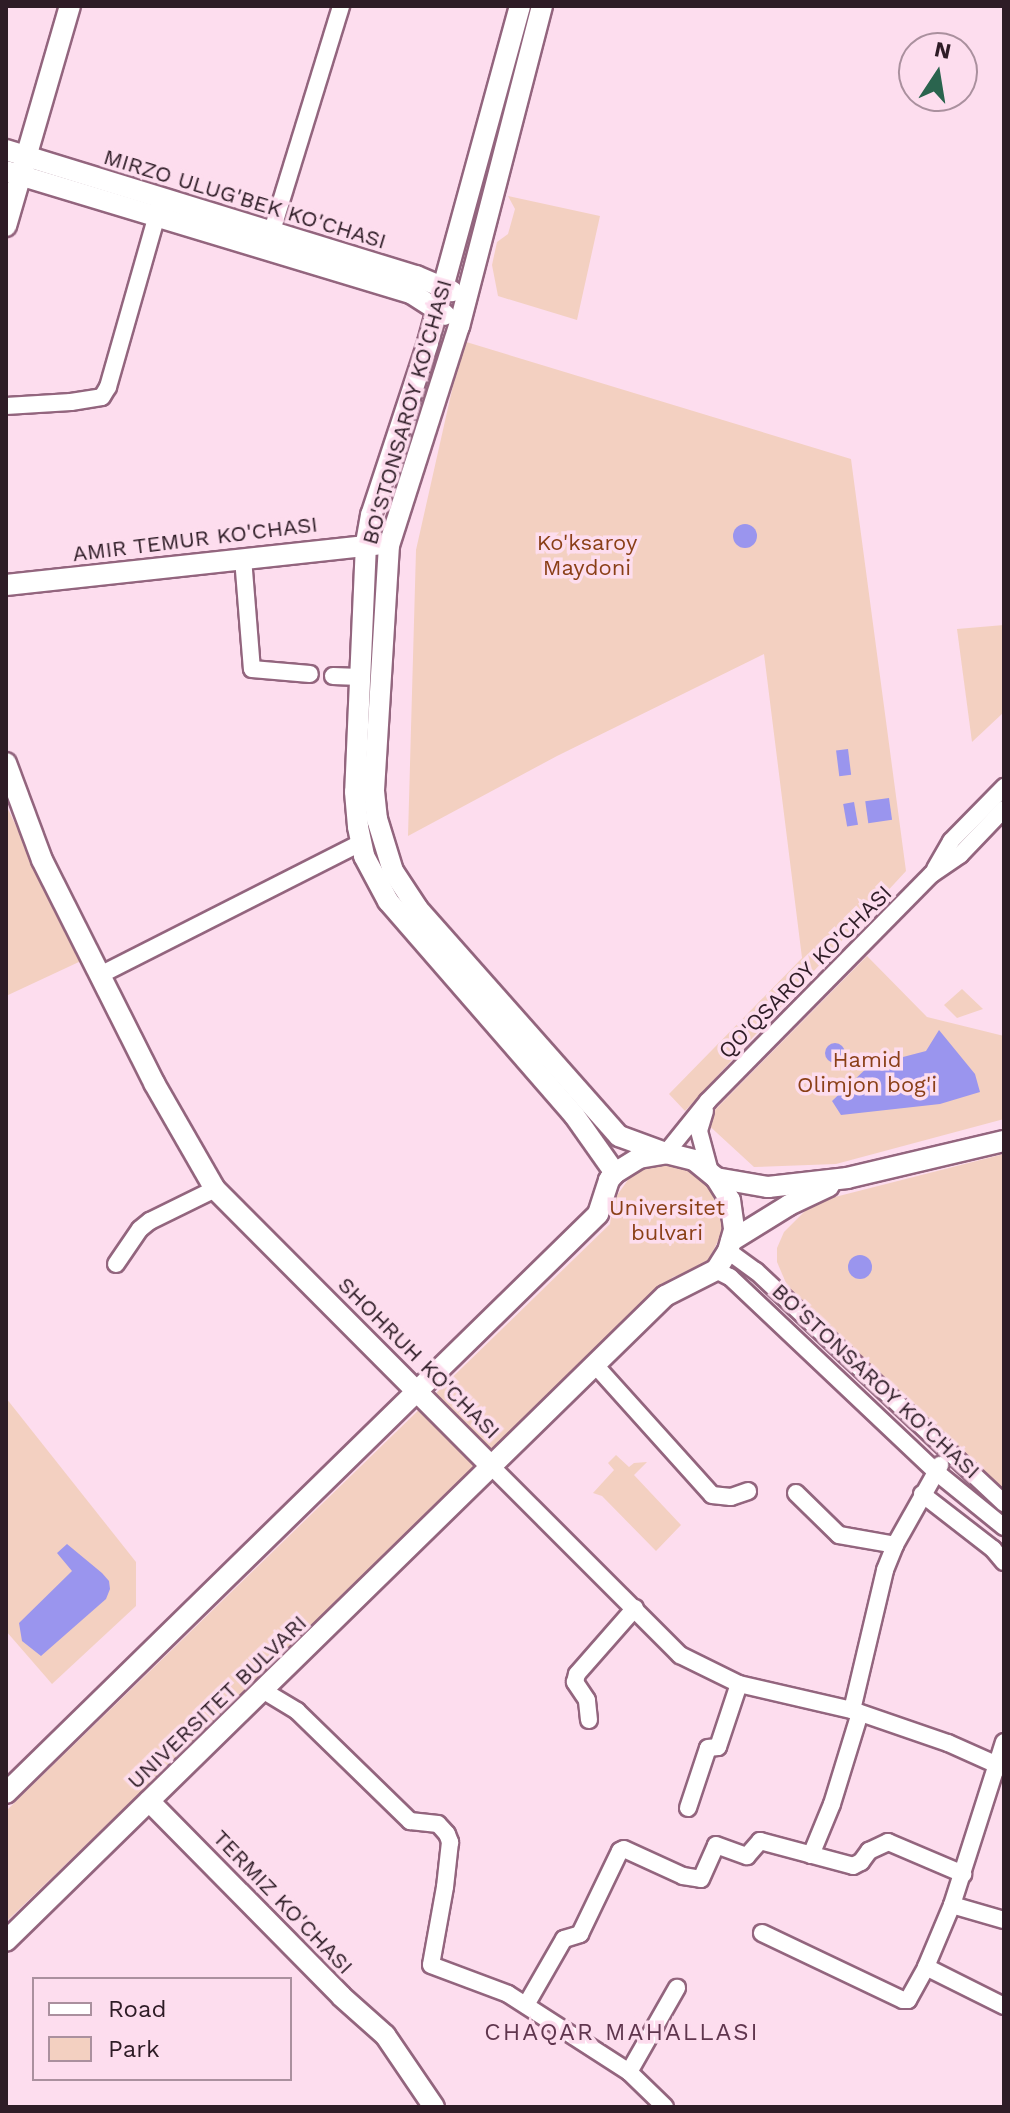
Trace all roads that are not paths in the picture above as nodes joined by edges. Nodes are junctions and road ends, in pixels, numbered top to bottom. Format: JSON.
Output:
{"nodes":[{"id":1,"x":70,"y":6,"type":"edge"},
{"id":2,"x":341,"y":6,"type":"edge"},
{"id":3,"x":520,"y":6,"type":"edge"},
{"id":4,"x":542,"y":6,"type":"edge"},
{"id":5,"x":6,"y":150,"type":"edge"},
{"id":6,"x":18,"y":167,"type":"edge"},
{"id":7,"x":159,"y":207,"type":"junction"},
{"id":8,"x":6,"y":226,"type":"edge"},
{"id":9,"x":271,"y":234,"type":"junction"},
{"id":10,"x":444,"y":286,"type":"junction"},
{"id":11,"x":465,"y":301,"type":"junction"},
{"id":12,"x":438,"y":310,"type":"junction"},
{"id":13,"x":459,"y":326,"type":"junction"},
{"id":14,"x":6,"y":406,"type":"edge"},
{"id":15,"x":366,"y":544,"type":"junction"},
{"id":16,"x":389,"y":545,"type":"junction"},
{"id":17,"x":243,"y":558,"type":"junction"},
{"id":18,"x":6,"y":585,"type":"edge"},
{"id":19,"x":310,"y":674,"type":"dead end"},
{"id":20,"x":333,"y":676,"type":"dead end"},
{"id":21,"x":360,"y":677,"type":"junction"},
{"id":22,"x":6,"y":763,"type":"edge"},
{"id":23,"x":1004,"y":787,"type":"edge"},
{"id":24,"x":1004,"y":809,"type":"edge"},
{"id":25,"x":360,"y":843,"type":"junction"},
{"id":26,"x":932,"y":874,"type":"junction"},
{"id":27,"x":100,"y":975,"type":"junction"},
{"id":28,"x":708,"y":1101,"type":"junction"},
{"id":29,"x":594,"y":1138,"type":"junction"},
{"id":30,"x":1004,"y":1141,"type":"edge"},
{"id":31,"x":666,"y":1153,"type":"junction"},
{"id":32,"x":615,"y":1173,"type":"junction"},
{"id":33,"x":712,"y":1174,"type":"junction"},
{"id":34,"x":847,"y":1178,"type":"junction"},
{"id":35,"x":215,"y":1189,"type":"junction"},
{"id":36,"x":598,"y":1214,"type":"junction"},
{"id":37,"x":730,"y":1246,"type":"junction"},
{"id":38,"x":116,"y":1264,"type":"dead end"},
{"id":39,"x":716,"y":1270,"type":"junction"},
{"id":40,"x":596,"y":1366,"type":"junction"},
{"id":41,"x":418,"y":1390,"type":"junction"},
{"id":42,"x":950,"y":1455,"type":"junction"},
{"id":43,"x":492,"y":1467,"type":"junction"},
{"id":44,"x":935,"y":1471,"type":"junction"},
{"id":45,"x":748,"y":1491,"type":"dead end"},
{"id":46,"x":796,"y":1493,"type":"dead end"},
{"id":47,"x":922,"y":1494,"type":"junction"},
{"id":48,"x":1004,"y":1503,"type":"edge"},
{"id":49,"x":1004,"y":1527,"type":"edge"},
{"id":50,"x":895,"y":1545,"type":"junction"},
{"id":51,"x":1004,"y":1562,"type":"edge"},
{"id":52,"x":635,"y":1608,"type":"junction"},
{"id":53,"x":739,"y":1684,"type":"junction"},
{"id":54,"x":264,"y":1691,"type":"junction"},
{"id":55,"x":856,"y":1711,"type":"junction"},
{"id":56,"x":589,"y":1720,"type":"dead end"},
{"id":57,"x":1004,"y":1742,"type":"edge"},
{"id":58,"x":1000,"y":1766,"type":"edge"},
{"id":59,"x":6,"y":1793,"type":"edge"},
{"id":60,"x":149,"y":1801,"type":"junction"},
{"id":61,"x":688,"y":1808,"type":"dead end"},
{"id":62,"x":811,"y":1855,"type":"junction"},
{"id":63,"x":963,"y":1874,"type":"junction"},
{"id":64,"x":952,"y":1905,"type":"junction"},
{"id":65,"x":1004,"y":1920,"type":"edge"},
{"id":66,"x":762,"y":1933,"type":"dead end"},
{"id":67,"x":6,"y":1941,"type":"edge"},
{"id":68,"x":926,"y":1967,"type":"junction"},
{"id":69,"x":677,"y":1988,"type":"dead end"},
{"id":70,"x":526,"y":2005,"type":"junction"},
{"id":71,"x":1004,"y":2006,"type":"edge"},
{"id":72,"x":629,"y":2072,"type":"junction"},
{"id":73,"x":434,"y":2107,"type":"edge"},
{"id":74,"x":665,"y":2107,"type":"edge"}],
"edges":[{"from":1,"to":6,"type":"main road"},
{"from":2,"to":9,"type":"street"},
{"from":3,"to":10,"type":"main road","name":"BO'STONSAROY KO'CHASI"},
{"from":4,"to":11,"type":"main road","name":"BO'STONSAROY KO'CHASI"},
{"from":5,"to":6,"type":"main road","name":"MIRZO ULUG'BEK KO'CHASI"},
{"from":6,"to":7,"type":"main road","name":"MIRZO ULUG'BEK KO'CHASI"},
{"from":6,"to":8,"type":"main road"},
{"from":7,"to":9,"type":"main road","name":"MIRZO ULUG'BEK KO'CHASI"},
{"from":7,"to":12,"type":"main road","name":"MIRZO ULUG'BEK KO'CHASI"},
{"from":7,"to":14,"type":"street"},
{"from":9,"to":10,"type":"main road","name":"MIRZO ULUG'BEK KO'CHASI"},
{"from":10,"to":11,"type":"main road","name":"MIRZO ULUG'BEK KO'CHASI"},
{"from":10,"to":12,"type":"main road","name":"BO'STONSAROY KO'CHASI"},
{"from":11,"to":13,"type":"main road","name":"BO'STONSAROY KO'CHASI"},
{"from":12,"to":13,"type":"main road","name":"MIRZO ULUG'BEK KO'CHASI"},
{"from":12,"to":15,"type":"main road","name":"BO'STONSAROY KO'CHASI"},
{"from":13,"to":16,"type":"main road","name":"BO'STONSAROY KO'CHASI"},
{"from":15,"to":16,"type":"main road","name":"AMIR TEMUR KO'CHASI"},
{"from":15,"to":17,"type":"main road","name":"AMIR TEMUR KO'CHASI"},
{"from":15,"to":21,"type":"main road","name":"BO'STONSAROY KO'CHASI"},
{"from":16,"to":31,"type":"main road","name":"BO'STONSAROY KO'CHASI"},
{"from":17,"to":18,"type":"main road","name":"AMIR TEMUR KO'CHASI"},
{"from":17,"to":19,"type":"street"},
{"from":20,"to":21,"type":"street"},
{"from":21,"to":25,"type":"main road","name":"BO'STONSAROY KO'CHASI"},
{"from":22,"to":27,"type":"main road","name":"SHOHRUH KO'CHASI"},
{"from":23,"to":26,"type":"street","name":"QO'QSAROY KO'CHASI"},
{"from":24,"to":26,"type":"street","name":"QO'QSAROY KO'CHASI"},
{"from":25,"to":27,"type":"street"},
{"from":25,"to":29,"type":"main road","name":"BO'STONSAROY KO'CHASI"},
{"from":26,"to":28,"type":"street","name":"QO'QSAROY KO'CHASI"},
{"from":27,"to":35,"type":"main road","name":"SHOHRUH KO'CHASI"},
{"from":28,"to":31,"type":"street","name":"QO'QSAROY KO'CHASI"},
{"from":28,"to":33,"type":"street"},
{"from":29,"to":32,"type":"main road","name":"BO'STONSAROY KO'CHASI"},
{"from":29,"to":36,"type":"main road"},
{"from":30,"to":34,"type":"main road"},
{"from":31,"to":32,"type":"main road"},
{"from":31,"to":33,"type":"main road","name":"BO'STONSAROY KO'CHASI"},
{"from":32,"to":36,"type":"main road"},
{"from":33,"to":34,"type":"main road","name":"BO'STONSAROY KO'CHASI"},
{"from":33,"to":37,"type":"main road"},
{"from":34,"to":37,"type":"main road"},
{"from":35,"to":38,"type":"street"},
{"from":35,"to":41,"type":"main road","name":"SHOHRUH KO'CHASI"},
{"from":36,"to":41,"type":"main road"},
{"from":37,"to":39,"type":"main road"},
{"from":37,"to":42,"type":"street","name":"BO'STONSAROY KO'CHASI"},
{"from":39,"to":40,"type":"main road","name":"UNIVERSITET BULVARI"},
{"from":39,"to":44,"type":"street","name":"BO'STONSAROY KO'CHASI"},
{"from":40,"to":43,"type":"main road","name":"UNIVERSITET BULVARI"},
{"from":40,"to":45,"type":"street"},
{"from":41,"to":43,"type":"main road","name":"SHOHRUH KO'CHASI"},
{"from":41,"to":59,"type":"main road"},
{"from":42,"to":44,"type":"street"},
{"from":42,"to":48,"type":"street","name":"BO'STONSAROY KO'CHASI"},
{"from":43,"to":52,"type":"street","name":"SHOHRUH KO'CHASI"},
{"from":43,"to":54,"type":"main road","name":"UNIVERSITET BULVARI"},
{"from":44,"to":47,"type":"street"},
{"from":44,"to":49,"type":"street","name":"BO'STONSAROY KO'CHASI"},
{"from":46,"to":50,"type":"street"},
{"from":47,"to":50,"type":"street"},
{"from":47,"to":51,"type":"street"},
{"from":50,"to":55,"type":"street"},
{"from":52,"to":53,"type":"street","name":"SHOHRUH KO'CHASI"},
{"from":52,"to":56,"type":"street"},
{"from":53,"to":55,"type":"street","name":"SHOHRUH KO'CHASI"},
{"from":53,"to":61,"type":"street"},
{"from":54,"to":60,"type":"main road","name":"UNIVERSITET BULVARI"},
{"from":54,"to":70,"type":"street"},
{"from":55,"to":58,"type":"street","name":"SHOHRUH KO'CHASI"},
{"from":55,"to":62,"type":"street"},
{"from":57,"to":58,"type":"street"},
{"from":58,"to":63,"type":"street"},
{"from":60,"to":67,"type":"main road","name":"UNIVERSITET BULVARI"},
{"from":60,"to":73,"type":"main road","name":"TERMIZ KO'CHASI"},
{"from":62,"to":63,"type":"street"},
{"from":62,"to":70,"type":"street"},
{"from":63,"to":64,"type":"street"},
{"from":64,"to":65,"type":"street"},
{"from":64,"to":68,"type":"street"},
{"from":66,"to":68,"type":"street"},
{"from":68,"to":71,"type":"street"},
{"from":69,"to":72,"type":"street"},
{"from":70,"to":72,"type":"street"},
{"from":72,"to":74,"type":"street"}]}
